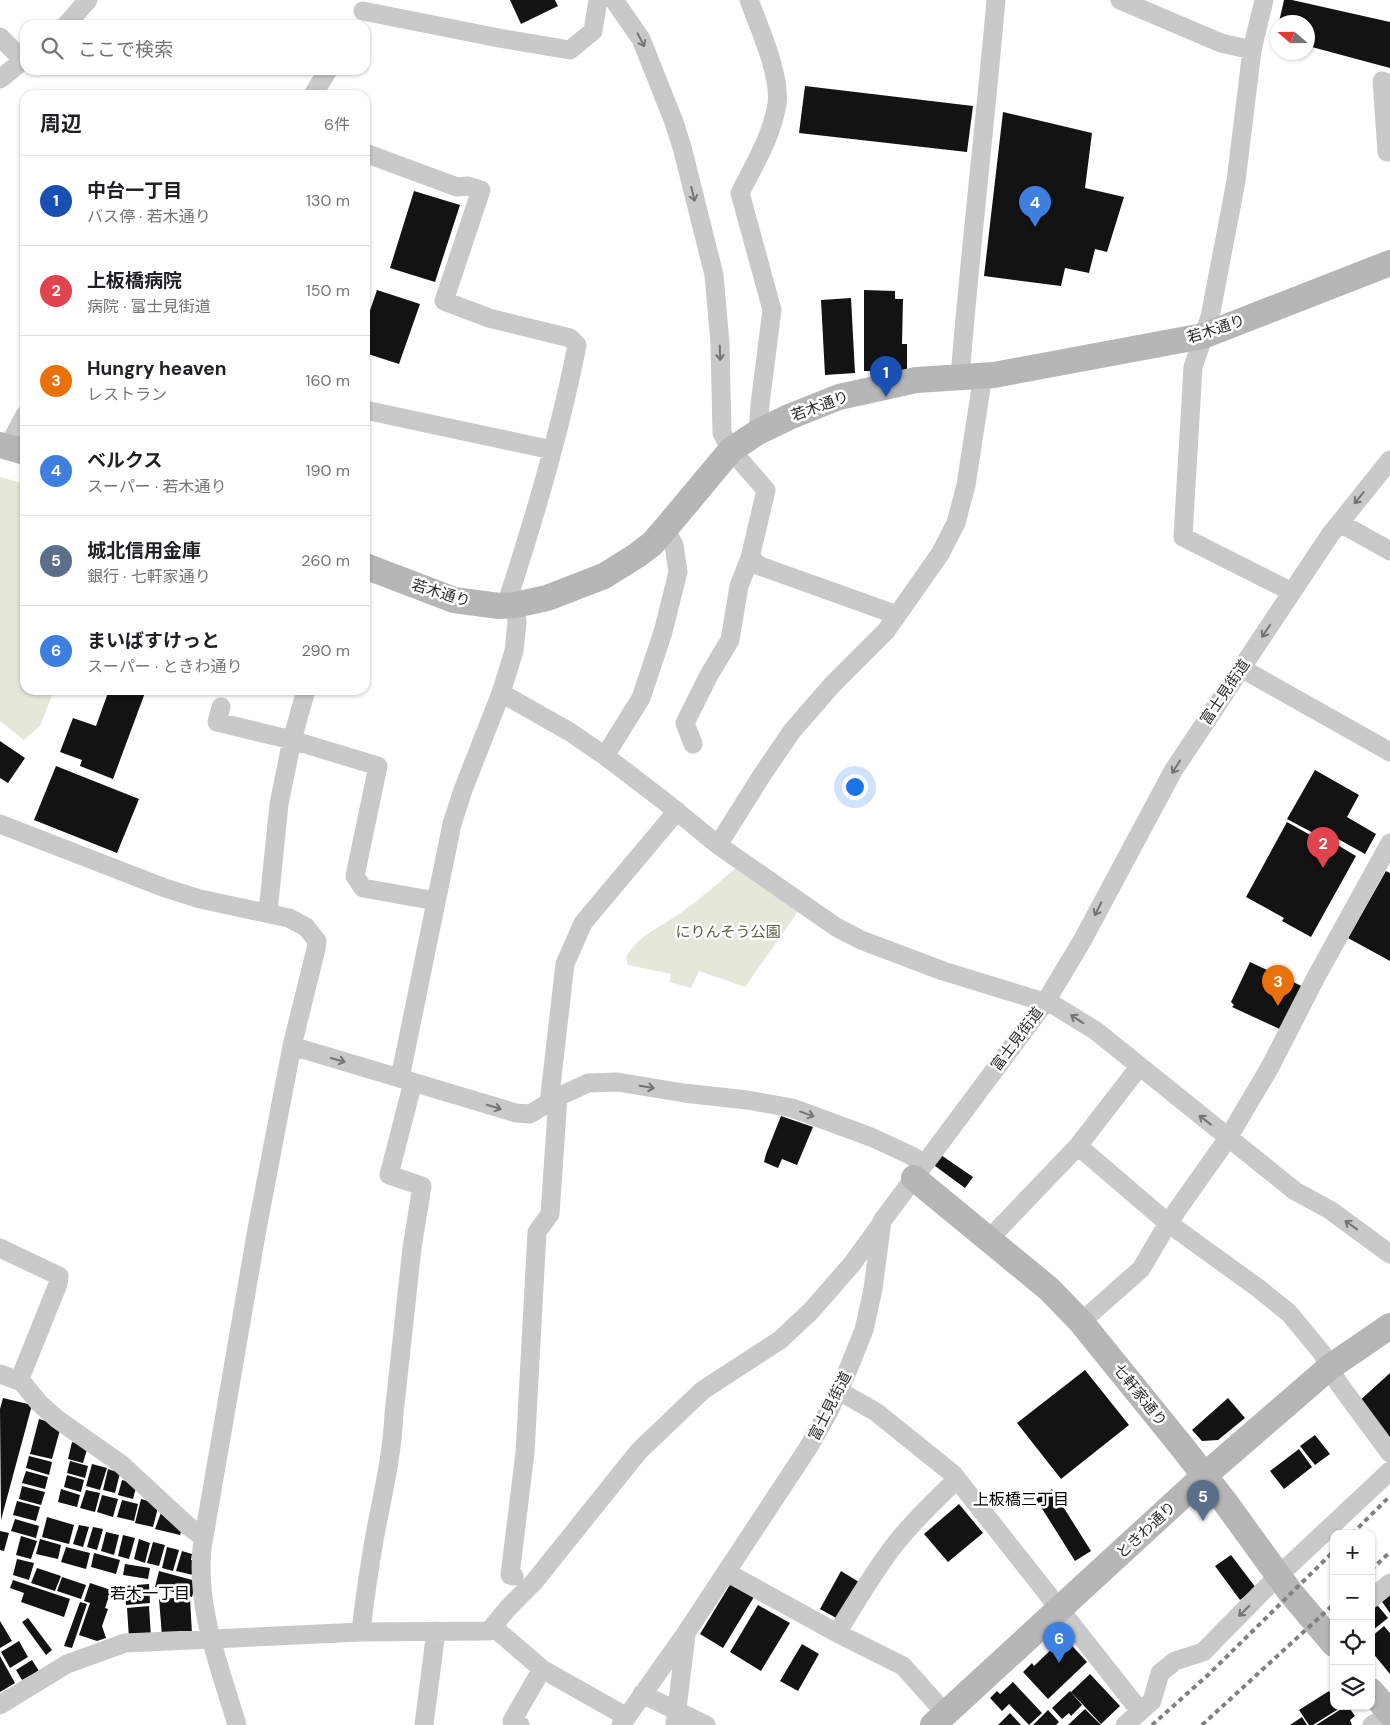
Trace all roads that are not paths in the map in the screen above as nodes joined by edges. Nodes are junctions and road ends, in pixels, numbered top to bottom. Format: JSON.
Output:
{"nodes":[{"id":1,"x":88,"y":0,"type":"edge"},
{"id":2,"x":598,"y":0,"type":"edge"},
{"id":3,"x":614,"y":0,"type":"edge"},
{"id":4,"x":749,"y":0,"type":"edge"},
{"id":5,"x":996,"y":0,"type":"edge"},
{"id":6,"x":1120,"y":0,"type":"edge"},
{"id":7,"x":1264,"y":0,"type":"edge"},
{"id":8,"x":361,"y":12,"type":"edge"},
{"id":9,"x":70,"y":20,"type":"edge"},
{"id":10,"x":0,"y":37,"type":"edge"},
{"id":11,"x":1252,"y":50,"type":"junction"},
{"id":12,"x":20,"y":56,"type":"edge"},
{"id":13,"x":20,"y":63,"type":"edge"},
{"id":14,"x":325,"y":75,"type":"edge"},
{"id":15,"x":0,"y":79,"type":"edge"},
{"id":16,"x":1390,"y":84,"type":"edge"},
{"id":17,"x":316,"y":90,"type":"edge"},
{"id":18,"x":1390,"y":152,"type":"edge"},
{"id":19,"x":370,"y":155,"type":"edge"},
{"id":20,"x":1390,"y":263,"type":"edge"},
{"id":21,"x":1203,"y":336,"type":"junction"},
{"id":22,"x":972,"y":376,"type":"junction"},
{"id":23,"x":370,"y":411,"type":"edge"},
{"id":24,"x":20,"y":427,"type":"edge"},
{"id":25,"x":758,"y":432,"type":"junction"},
{"id":26,"x":11,"y":448,"type":"edge"},
{"id":27,"x":552,"y":450,"type":"junction"},
{"id":28,"x":731,"y":450,"type":"junction"},
{"id":29,"x":1390,"y":460,"type":"edge"},
{"id":30,"x":1340,"y":522,"type":"junction"},
{"id":31,"x":665,"y":529,"type":"junction"},
{"id":32,"x":1390,"y":551,"type":"edge"},
{"id":33,"x":750,"y":558,"type":"junction"},
{"id":34,"x":370,"y":568,"type":"edge"},
{"id":35,"x":1292,"y":592,"type":"junction"},
{"id":36,"x":510,"y":605,"type":"junction"},
{"id":37,"x":897,"y":615,"type":"junction"},
{"id":38,"x":1241,"y":668,"type":"junction"},
{"id":39,"x":501,"y":693,"type":"junction"},
{"id":40,"x":305,"y":695,"type":"edge"},
{"id":41,"x":221,"y":707,"type":"dead end"},
{"id":42,"x":292,"y":740,"type":"junction"},
{"id":43,"x":693,"y":744,"type":"dead end"},
{"id":44,"x":1390,"y":752,"type":"edge"},
{"id":45,"x":605,"y":756,"type":"junction"},
{"id":46,"x":677,"y":811,"type":"junction"},
{"id":47,"x":0,"y":824,"type":"edge"},
{"id":48,"x":1390,"y":843,"type":"edge"},
{"id":49,"x":718,"y":845,"type":"junction"},
{"id":50,"x":436,"y":901,"type":"junction"},
{"id":51,"x":268,"y":912,"type":"junction"},
{"id":52,"x":1046,"y":1001,"type":"junction"},
{"id":53,"x":292,"y":1046,"type":"junction"},
{"id":54,"x":1139,"y":1067,"type":"junction"},
{"id":55,"x":406,"y":1080,"type":"junction"},
{"id":56,"x":554,"y":1100,"type":"junction"},
{"id":57,"x":1228,"y":1138,"type":"junction"},
{"id":58,"x":1078,"y":1146,"type":"junction"},
{"id":59,"x":919,"y":1171,"type":"junction"},
{"id":60,"x":882,"y":1221,"type":"junction"},
{"id":61,"x":1168,"y":1223,"type":"junction"},
{"id":62,"x":989,"y":1239,"type":"junction"},
{"id":63,"x":0,"y":1248,"type":"edge"},
{"id":64,"x":1390,"y":1254,"type":"edge"},
{"id":65,"x":1081,"y":1322,"type":"junction"},
{"id":66,"x":1390,"y":1326,"type":"edge"},
{"id":67,"x":1330,"y":1367,"type":"junction"},
{"id":68,"x":0,"y":1374,"type":"edge"},
{"id":69,"x":18,"y":1381,"type":"junction"},
{"id":70,"x":839,"y":1391,"type":"junction"},
{"id":71,"x":1390,"y":1453,"type":"edge"},
{"id":72,"x":1390,"y":1471,"type":"edge"},
{"id":73,"x":1204,"y":1476,"type":"junction"},
{"id":74,"x":957,"y":1479,"type":"junction"},
{"id":75,"x":204,"y":1536,"type":"junction"},
{"id":76,"x":726,"y":1572,"type":"junction"},
{"id":77,"x":1278,"y":1576,"type":"junction"},
{"id":78,"x":526,"y":1579,"type":"junction"},
{"id":79,"x":1390,"y":1583,"type":"edge"},
{"id":80,"x":1375,"y":1596,"type":"edge"},
{"id":81,"x":1060,"y":1609,"type":"junction"},
{"id":82,"x":493,"y":1627,"type":"junction"},
{"id":83,"x":361,"y":1632,"type":"junction"},
{"id":84,"x":436,"y":1632,"type":"junction"},
{"id":85,"x":837,"y":1632,"type":"junction"},
{"id":86,"x":686,"y":1633,"type":"junction"},
{"id":87,"x":1330,"y":1636,"type":"edge"},
{"id":88,"x":210,"y":1639,"type":"junction"},
{"id":89,"x":542,"y":1669,"type":"junction"},
{"id":90,"x":642,"y":1694,"type":"junction"},
{"id":91,"x":1375,"y":1696,"type":"edge"},
{"id":92,"x":0,"y":1705,"type":"edge"},
{"id":93,"x":1140,"y":1711,"type":"junction"},
{"id":94,"x":1390,"y":1714,"type":"edge"},
{"id":95,"x":676,"y":1718,"type":"edge"},
{"id":96,"x":939,"y":1719,"type":"edge"},
{"id":97,"x":624,"y":1721,"type":"edge"},
{"id":98,"x":237,"y":1725,"type":"edge"},
{"id":99,"x":424,"y":1725,"type":"edge"},
{"id":100,"x":520,"y":1725,"type":"edge"},
{"id":101,"x":706,"y":1725,"type":"edge"},
{"id":102,"x":1125,"y":1725,"type":"edge"},
{"id":103,"x":1372,"y":1725,"type":"edge"}],
"edges":[{"from":1,"to":9,"type":"street"},
{"from":2,"to":8,"type":"street"},
{"from":3,"to":28,"type":"street","one_way":true},
{"from":4,"to":25,"type":"street"},
{"from":5,"to":22,"type":"street"},
{"from":6,"to":11,"type":"street"},
{"from":7,"to":11,"type":"street"},
{"from":10,"to":12,"type":"street"},
{"from":11,"to":21,"type":"street"},
{"from":13,"to":15,"type":"street"},
{"from":14,"to":17,"type":"street"},
{"from":16,"to":18,"type":"street"},
{"from":19,"to":27,"type":"street"},
{"from":20,"to":21,"type":"street","name":"若木通り"},
{"from":21,"to":22,"type":"street","name":"若木通り"},
{"from":21,"to":35,"type":"street"},
{"from":22,"to":25,"type":"street","name":"若木通り"},
{"from":22,"to":37,"type":"street"},
{"from":23,"to":27,"type":"street"},
{"from":24,"to":26,"type":"street"},
{"from":25,"to":28,"type":"street","name":"若木通り"},
{"from":27,"to":36,"type":"street"},
{"from":28,"to":31,"type":"street","name":"若木通り"},
{"from":28,"to":33,"type":"street"},
{"from":29,"to":30,"type":"street","name":"富士見街道","one_way":true},
{"from":30,"to":32,"type":"street"},
{"from":30,"to":35,"type":"street","name":"富士見街道"},
{"from":31,"to":36,"type":"street","name":"若木通り"},
{"from":31,"to":45,"type":"street"},
{"from":33,"to":37,"type":"street"},
{"from":33,"to":43,"type":"street"},
{"from":34,"to":36,"type":"street","name":"若木通り"},
{"from":35,"to":38,"type":"street","name":"富士見街道","one_way":true},
{"from":36,"to":39,"type":"street"},
{"from":37,"to":49,"type":"street"},
{"from":38,"to":44,"type":"street"},
{"from":38,"to":52,"type":"street","name":"富士見街道","one_way":true},
{"from":39,"to":45,"type":"street"},
{"from":39,"to":50,"type":"street"},
{"from":40,"to":42,"type":"street"},
{"from":41,"to":42,"type":"street"},
{"from":42,"to":50,"type":"street"},
{"from":42,"to":51,"type":"street"},
{"from":45,"to":46,"type":"street"},
{"from":46,"to":49,"type":"street"},
{"from":46,"to":56,"type":"street"},
{"from":47,"to":51,"type":"street"},
{"from":48,"to":57,"type":"street"},
{"from":49,"to":52,"type":"street"},
{"from":50,"to":55,"type":"street"},
{"from":51,"to":53,"type":"street"},
{"from":54,"to":52,"type":"street","one_way":true},
{"from":52,"to":59,"type":"street","name":"富士見街道"},
{"from":53,"to":55,"type":"street","one_way":true},
{"from":53,"to":75,"type":"street"},
{"from":57,"to":54,"type":"street","one_way":true},
{"from":54,"to":58,"type":"street"},
{"from":55,"to":56,"type":"street","one_way":true},
{"from":55,"to":83,"type":"street"},
{"from":56,"to":59,"type":"street","one_way":true},
{"from":56,"to":78,"type":"street"},
{"from":57,"to":61,"type":"street"},
{"from":64,"to":57,"type":"street","one_way":true},
{"from":58,"to":61,"type":"street"},
{"from":58,"to":62,"type":"street"},
{"from":59,"to":60,"type":"street","name":"富士見街道"},
{"from":59,"to":62,"type":"street","name":"七軒家通り"},
{"from":60,"to":70,"type":"street","name":"富士見街道"},
{"from":60,"to":78,"type":"street"},
{"from":61,"to":65,"type":"street"},
{"from":61,"to":67,"type":"street"},
{"from":62,"to":65,"type":"street","name":"七軒家通り"},
{"from":63,"to":69,"type":"street"},
{"from":65,"to":73,"type":"street","name":"七軒家通り"},
{"from":66,"to":67,"type":"street","name":"ときわ通り"},
{"from":67,"to":71,"type":"street"},
{"from":67,"to":73,"type":"street","name":"ときわ通り"},
{"from":68,"to":69,"type":"street"},
{"from":69,"to":75,"type":"street"},
{"from":70,"to":74,"type":"street"},
{"from":70,"to":76,"type":"street","name":"富士見街道"},
{"from":72,"to":77,"type":"street"},
{"from":73,"to":77,"type":"street","name":"七軒家通り"},
{"from":73,"to":81,"type":"street","name":"ときわ通り"},
{"from":74,"to":81,"type":"street"},
{"from":74,"to":85,"type":"street"},
{"from":75,"to":88,"type":"street"},
{"from":76,"to":85,"type":"street"},
{"from":76,"to":86,"type":"street","name":"富士見街道"},
{"from":77,"to":87,"type":"street","name":"七軒家通り"},
{"from":77,"to":93,"type":"street","one_way":true},
{"from":78,"to":82,"type":"street"},
{"from":79,"to":80,"type":"street"},
{"from":81,"to":93,"type":"street"},
{"from":81,"to":96,"type":"street","name":"ときわ通り"},
{"from":82,"to":84,"type":"street"},
{"from":82,"to":89,"type":"street"},
{"from":83,"to":84,"type":"street"},
{"from":83,"to":88,"type":"street"},
{"from":84,"to":99,"type":"street"},
{"from":85,"to":96,"type":"street"},
{"from":86,"to":90,"type":"street","name":"富士見街道"},
{"from":86,"to":95,"type":"street"},
{"from":88,"to":92,"type":"street"},
{"from":88,"to":98,"type":"street"},
{"from":89,"to":97,"type":"street"},
{"from":89,"to":100,"type":"street"},
{"from":90,"to":95,"type":"street"},
{"from":90,"to":97,"type":"street","name":"富士見街道"},
{"from":91,"to":94,"type":"street"},
{"from":93,"to":102,"type":"street"},
{"from":94,"to":103,"type":"street"},
{"from":95,"to":101,"type":"street"}]}
